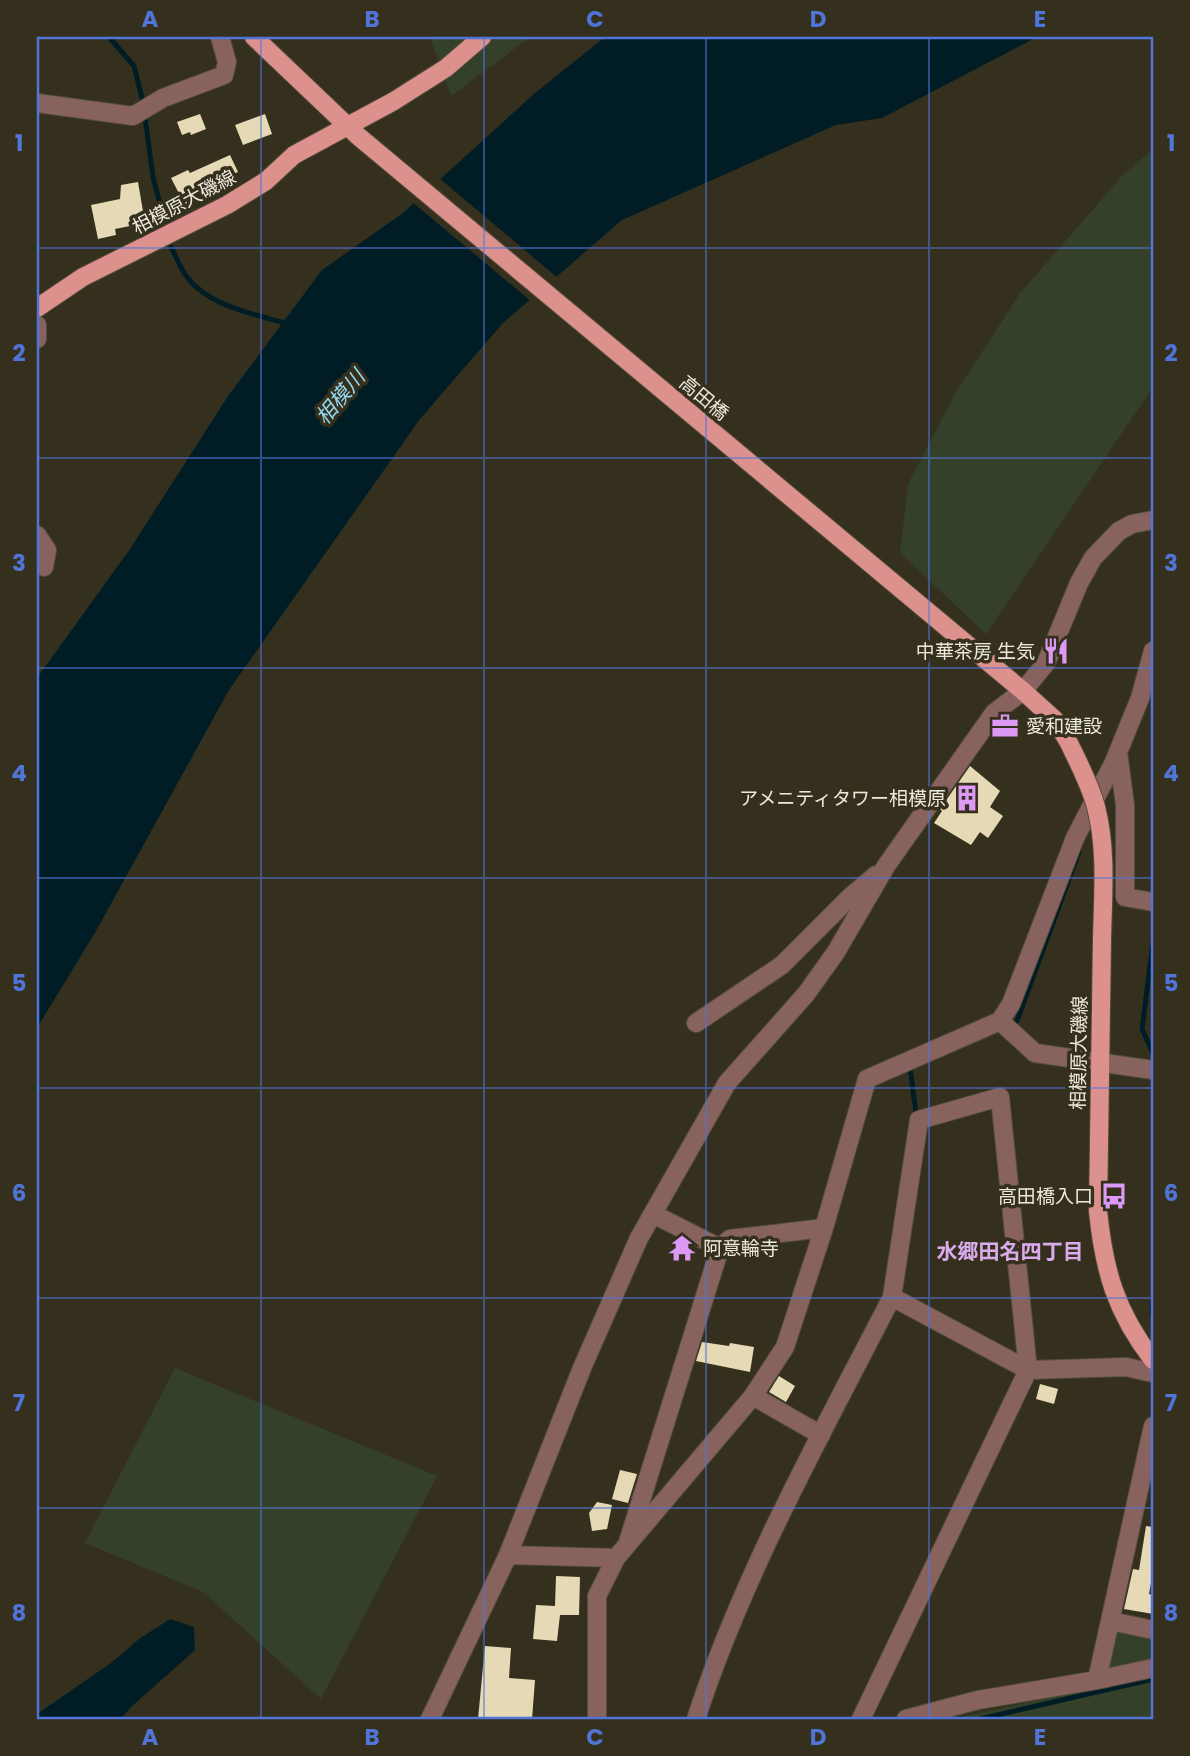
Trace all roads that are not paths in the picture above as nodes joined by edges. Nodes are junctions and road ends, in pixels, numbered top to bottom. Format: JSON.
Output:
{"nodes":[{"id":1,"x":220,"y":37,"type":"edge"},
{"id":2,"x":482,"y":37,"type":"edge"},
{"id":3,"x":264,"y":40,"type":"edge"},
{"id":4,"x":37,"y":103,"type":"edge"},
{"id":5,"x":352,"y":131,"type":"junction"},
{"id":6,"x":37,"y":308,"type":"edge"},
{"id":7,"x":37,"y":325,"type":"edge"},
{"id":8,"x":37,"y":340,"type":"edge"},
{"id":9,"x":1153,"y":520,"type":"edge"},
{"id":10,"x":37,"y":534,"type":"edge"},
{"id":11,"x":44,"y":567,"type":"dead end"},
{"id":12,"x":1153,"y":651,"type":"edge"},
{"id":13,"x":1023,"y":691,"type":"junction"},
{"id":14,"x":1068,"y":741,"type":"joint"},
{"id":15,"x":1118,"y":752,"type":"junction"},
{"id":16,"x":887,"y":866,"type":"junction"},
{"id":17,"x":1153,"y":902,"type":"edge"},
{"id":18,"x":696,"y":1023,"type":"dead end"},
{"id":19,"x":1004,"y":1026,"type":"junction"},
{"id":20,"x":1101,"y":1063,"type":"junction"},
{"id":21,"x":1149,"y":1070,"type":"edge"},
{"id":22,"x":655,"y":1215,"type":"junction"},
{"id":23,"x":824,"y":1228,"type":"junction"},
{"id":24,"x":720,"y":1248,"type":"junction"},
{"id":25,"x":892,"y":1297,"type":"junction"},
{"id":26,"x":1153,"y":1360,"type":"edge"},
{"id":27,"x":1028,"y":1370,"type":"junction"},
{"id":28,"x":1153,"y":1373,"type":"edge"},
{"id":29,"x":753,"y":1396,"type":"junction"},
{"id":30,"x":1153,"y":1426,"type":"edge"},
{"id":31,"x":821,"y":1435,"type":"junction"},
{"id":32,"x":1149,"y":1461,"type":"edge"},
{"id":33,"x":628,"y":1542,"type":"junction"},
{"id":34,"x":508,"y":1555,"type":"junction"},
{"id":35,"x":616,"y":1558,"type":"junction"},
{"id":36,"x":1111,"y":1621,"type":"junction"},
{"id":37,"x":1153,"y":1630,"type":"edge"},
{"id":38,"x":1153,"y":1668,"type":"edge"},
{"id":39,"x":1097,"y":1680,"type":"junction"},
{"id":40,"x":430,"y":1719,"type":"edge"},
{"id":41,"x":597,"y":1719,"type":"edge"},
{"id":42,"x":696,"y":1719,"type":"edge"},
{"id":43,"x":861,"y":1719,"type":"edge"},
{"id":44,"x":906,"y":1719,"type":"edge"}],
"edges":[{"from":1,"to":4,"type":"street"},
{"from":2,"to":5,"type":"main road","name":"相模原大磯線"},
{"from":3,"to":5,"type":"main road","name":"高田橋"},
{"from":5,"to":6,"type":"main road","name":"相模原大磯線"},
{"from":5,"to":13,"type":"main road","name":"高田橋"},
{"from":7,"to":8,"type":"street"},
{"from":9,"to":13,"type":"street"},
{"from":10,"to":11,"type":"street"},
{"from":12,"to":15,"type":"street"},
{"from":13,"to":14,"type":"main road","name":"高田橋"},
{"from":13,"to":16,"type":"street"},
{"from":14,"to":20,"type":"main road","name":"相模原大磯線","bridge":true},
{"from":15,"to":17,"type":"street"},
{"from":15,"to":19,"type":"street"},
{"from":16,"to":18,"type":"street"},
{"from":16,"to":22,"type":"street"},
{"from":19,"to":20,"type":"street"},
{"from":19,"to":23,"type":"street"},
{"from":20,"to":21,"type":"street"},
{"from":20,"to":26,"type":"main road","name":"相模原大磯線"},
{"from":22,"to":24,"type":"street"},
{"from":22,"to":34,"type":"street"},
{"from":23,"to":24,"type":"street"},
{"from":23,"to":29,"type":"street"},
{"from":24,"to":33,"type":"street"},
{"from":25,"to":27,"type":"street"},
{"from":25,"to":27,"type":"street"},
{"from":25,"to":31,"type":"street"},
{"from":27,"to":28,"type":"street"},
{"from":27,"to":43,"type":"street"},
{"from":29,"to":31,"type":"street"},
{"from":29,"to":33,"type":"street"},
{"from":30,"to":32,"type":"street"},
{"from":31,"to":42,"type":"street"},
{"from":32,"to":36,"type":"street"},
{"from":33,"to":35,"type":"street"},
{"from":34,"to":35,"type":"street"},
{"from":34,"to":40,"type":"street"},
{"from":35,"to":41,"type":"street"},
{"from":36,"to":37,"type":"street"},
{"from":36,"to":39,"type":"street"},
{"from":38,"to":39,"type":"street"},
{"from":39,"to":44,"type":"street"}]}
